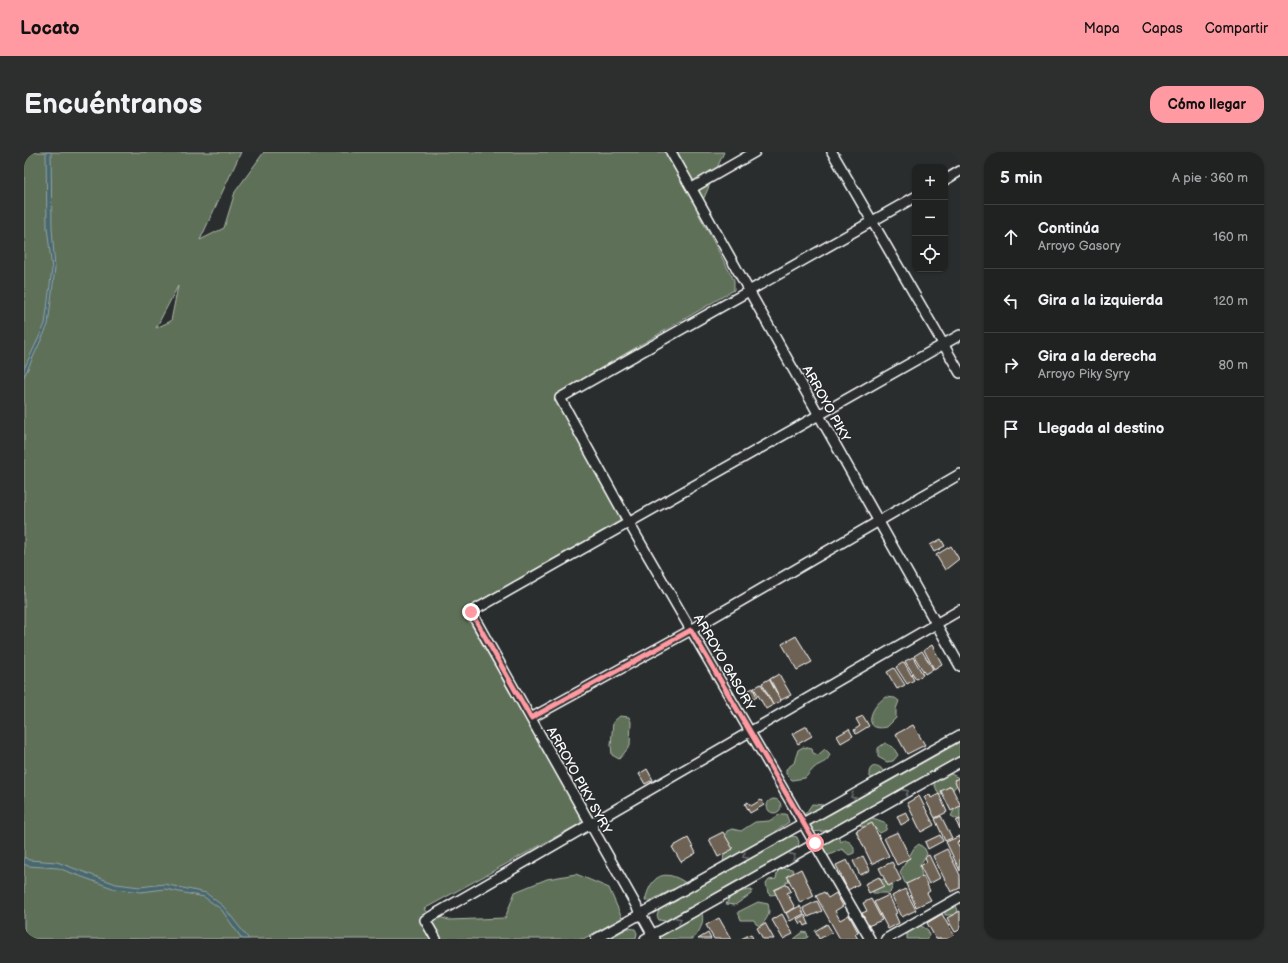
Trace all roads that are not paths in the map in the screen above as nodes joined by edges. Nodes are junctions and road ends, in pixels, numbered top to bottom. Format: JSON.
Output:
{"nodes":[{"id":1,"x":671,"y":152,"type":"edge"},
{"id":2,"x":755,"y":152,"type":"edge"},
{"id":3,"x":832,"y":152,"type":"edge"},
{"id":4,"x":960,"y":171,"type":"edge"},
{"id":5,"x":948,"y":178,"type":"edge"},
{"id":6,"x":692,"y":188,"type":"junction"},
{"id":7,"x":912,"y":199,"type":"edge"},
{"id":8,"x":872,"y":221,"type":"junction"},
{"id":9,"x":749,"y":290,"type":"junction"},
{"id":10,"x":960,"y":335,"type":"edge"},
{"id":11,"x":944,"y":344,"type":"junction"},
{"id":12,"x":960,"y":373,"type":"edge"},
{"id":13,"x":819,"y":415,"type":"junction"},
{"id":14,"x":960,"y":474,"type":"edge"},
{"id":15,"x":878,"y":521,"type":"junction"},
{"id":16,"x":629,"y":522,"type":"junction"},
{"id":17,"x":960,"y":610,"type":"edge"},
{"id":18,"x":936,"y":624,"type":"junction"},
{"id":19,"x":691,"y":630,"type":"junction"},
{"id":20,"x":960,"y":666,"type":"edge"},
{"id":21,"x":531,"y":718,"type":"junction"},
{"id":22,"x":750,"y":732,"type":"junction"},
{"id":23,"x":960,"y":735,"type":"edge"},
{"id":24,"x":960,"y":762,"type":"edge"},
{"id":25,"x":804,"y":823,"type":"junction"},
{"id":26,"x":590,"y":824,"type":"junction"},
{"id":27,"x":815,"y":843,"type":"junction"},
{"id":28,"x":960,"y":897,"type":"edge"},
{"id":29,"x":641,"y":914,"type":"junction"},
{"id":30,"x":651,"y":938,"type":"edge"},
{"id":31,"x":436,"y":939,"type":"edge"},
{"id":32,"x":596,"y":939,"type":"edge"},
{"id":33,"x":870,"y":939,"type":"edge"},
{"id":34,"x":886,"y":939,"type":"edge"}],
"edges":[{"from":1,"to":6,"type":"street","name":"ARROYO PIKY"},
{"from":2,"to":6,"type":"street"},
{"from":3,"to":8,"type":"street"},
{"from":4,"to":5,"type":"street"},
{"from":6,"to":9,"type":"street","name":"ARROYO PIKY"},
{"from":7,"to":8,"type":"street"},
{"from":8,"to":9,"type":"street"},
{"from":8,"to":11,"type":"street"},
{"from":9,"to":13,"type":"street","name":"ARROYO PIKY"},
{"from":9,"to":16,"type":"street","name":"ARROYO GASORY"},
{"from":10,"to":11,"type":"street"},
{"from":11,"to":12,"type":"street"},
{"from":11,"to":13,"type":"street"},
{"from":13,"to":15,"type":"street","name":"ARROYO PIKY"},
{"from":13,"to":16,"type":"street"},
{"from":14,"to":15,"type":"street"},
{"from":15,"to":18,"type":"street","name":"ARROYO PIKY"},
{"from":15,"to":19,"type":"street"},
{"from":16,"to":19,"type":"street","name":"ARROYO GASORY"},
{"from":16,"to":21,"type":"street","name":"ARROYO PIKY SYRY"},
{"from":17,"to":18,"type":"street"},
{"from":18,"to":20,"type":"street","name":"ARROYO PIKY"},
{"from":18,"to":22,"type":"street"},
{"from":19,"to":21,"type":"street"},
{"from":19,"to":22,"type":"street","name":"ARROYO GASORY"},
{"from":21,"to":26,"type":"street","name":"ARROYO PIKY SYRY"},
{"from":22,"to":25,"type":"street","name":"ARROYO GASORY"},
{"from":22,"to":26,"type":"street"},
{"from":23,"to":25,"type":"street","one_way":true},
{"from":27,"to":24,"type":"street","one_way":true},
{"from":25,"to":27,"type":"street","name":"ARROYO GASORY"},
{"from":25,"to":29,"type":"street","one_way":true},
{"from":26,"to":29,"type":"street","name":"ARROYO PIKY SYRY"},
{"from":26,"to":31,"type":"street"},
{"from":30,"to":27,"type":"street","one_way":true},
{"from":27,"to":33,"type":"street","name":"ARROYO GASORY"},
{"from":28,"to":34,"type":"street"},
{"from":29,"to":30,"type":"street","name":"ARROYO PIKY SYRY"},
{"from":29,"to":32,"type":"street"}]}
